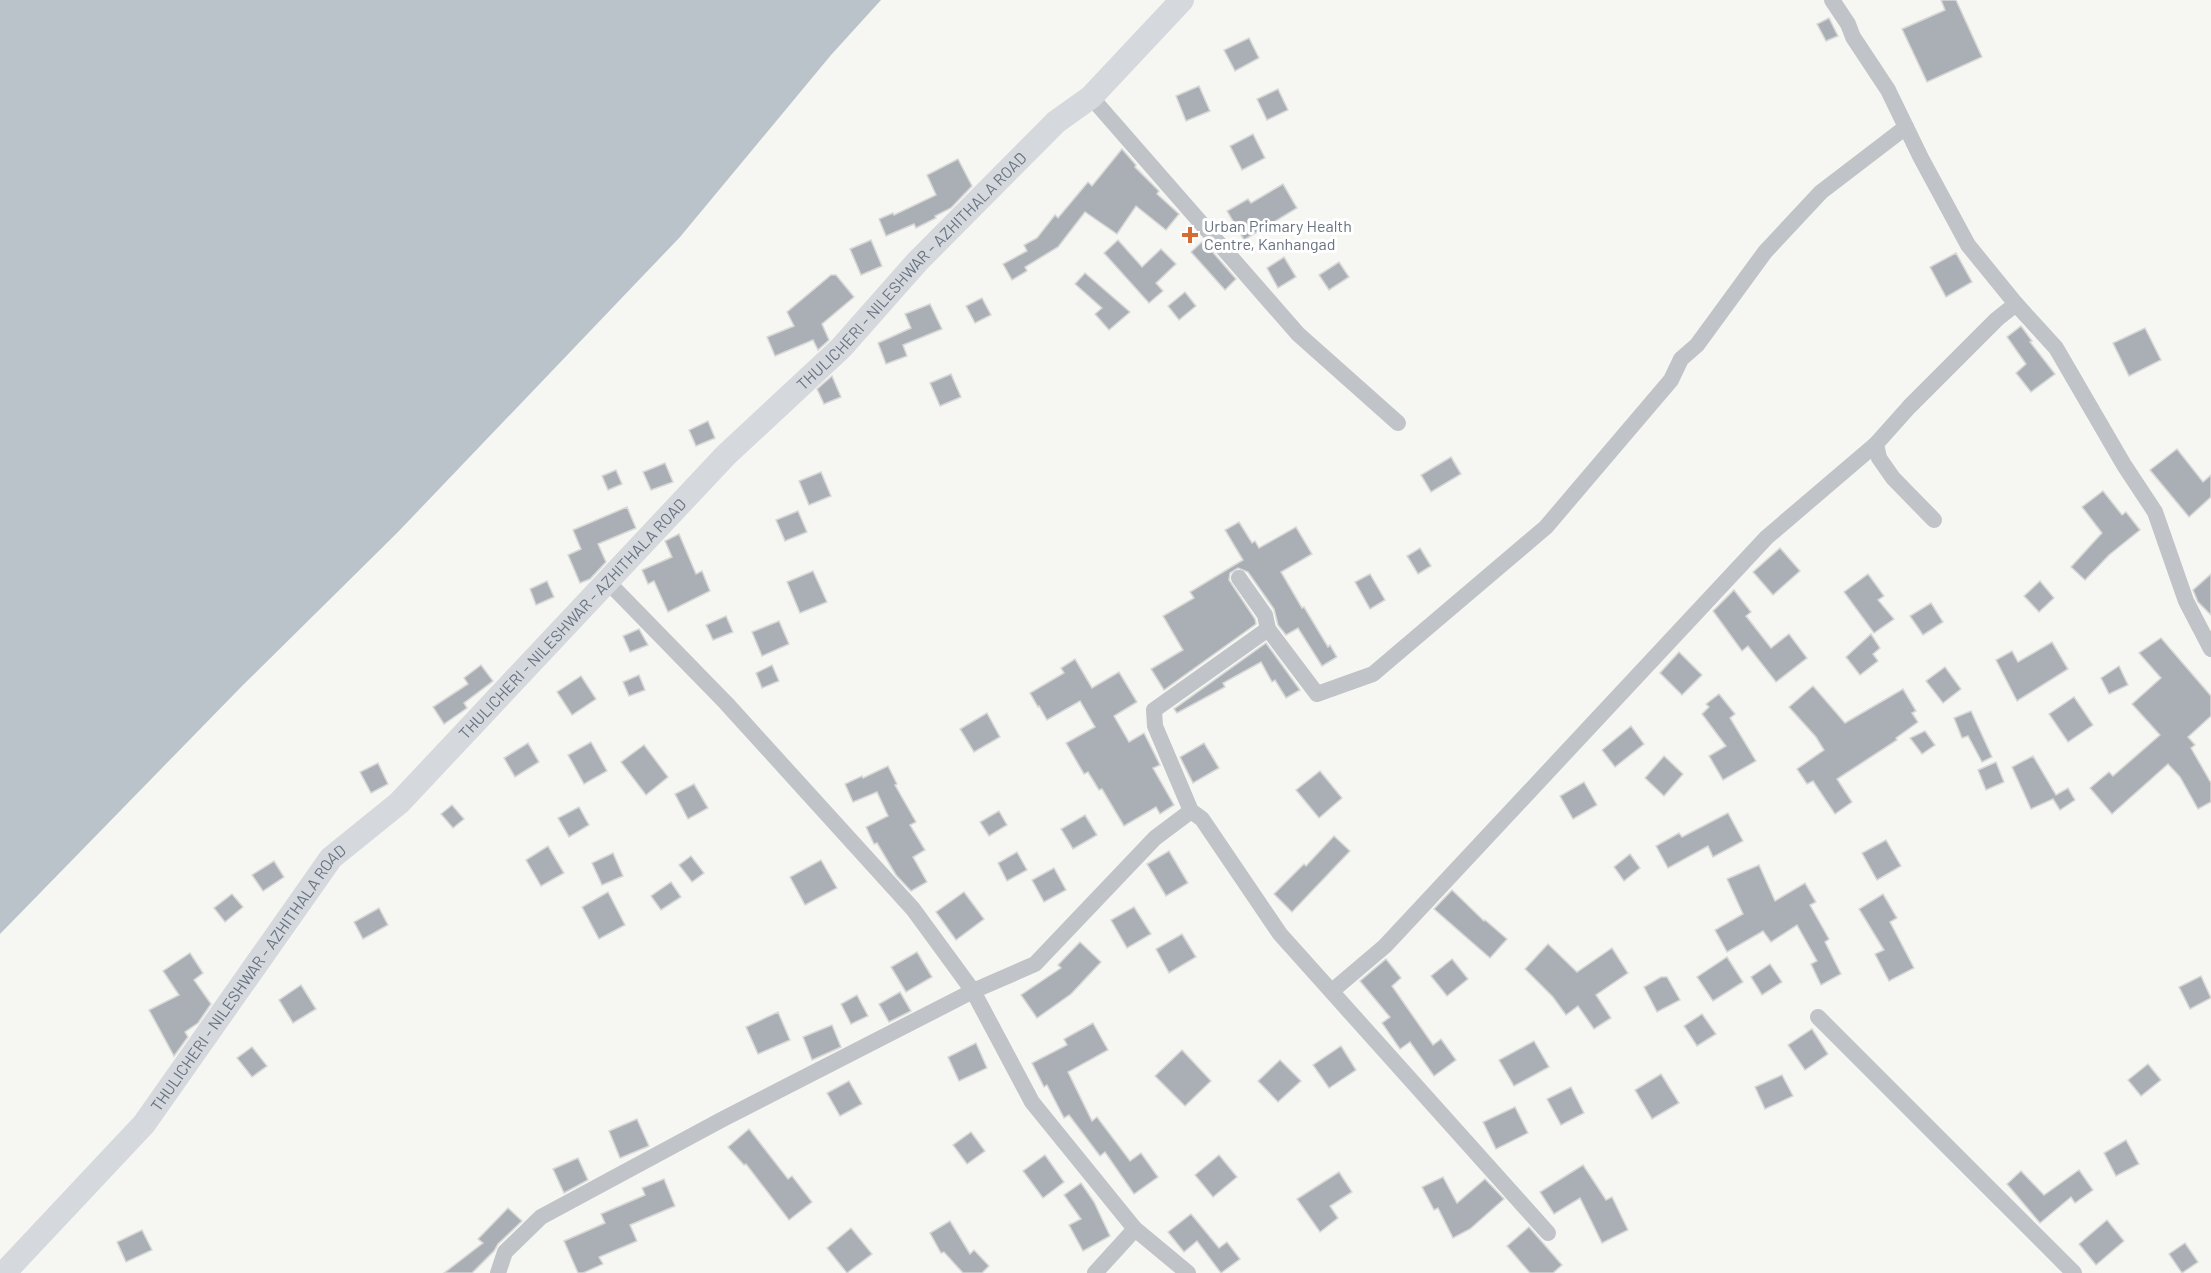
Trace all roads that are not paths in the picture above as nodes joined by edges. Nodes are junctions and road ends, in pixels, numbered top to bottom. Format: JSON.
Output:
{"nodes":[{"id":1,"x":1182,"y":0,"type":"edge"},
{"id":2,"x":1832,"y":0,"type":"edge"},
{"id":3,"x":1091,"y":97,"type":"junction"},
{"id":4,"x":1906,"y":126,"type":"junction"},
{"id":5,"x":2016,"y":304,"type":"junction"},
{"id":6,"x":1398,"y":423,"type":"dead end"},
{"id":7,"x":1876,"y":444,"type":"junction"},
{"id":8,"x":1934,"y":520,"type":"dead end"},
{"id":9,"x":1239,"y":578,"type":"dead end"},
{"id":10,"x":607,"y":581,"type":"junction"},
{"id":11,"x":1268,"y":629,"type":"junction"},
{"id":12,"x":2211,"y":649,"type":"edge"},
{"id":13,"x":1191,"y":810,"type":"junction"},
{"id":14,"x":973,"y":991,"type":"junction"},
{"id":15,"x":1332,"y":991,"type":"junction"},
{"id":16,"x":1818,"y":1017,"type":"dead end"},
{"id":17,"x":1135,"y":1228,"type":"junction"},
{"id":18,"x":1548,"y":1233,"type":"dead end"},
{"id":19,"x":4,"y":1273,"type":"edge"},
{"id":20,"x":498,"y":1273,"type":"edge"},
{"id":21,"x":1095,"y":1273,"type":"edge"},
{"id":22,"x":1188,"y":1273,"type":"edge"},
{"id":23,"x":2074,"y":1273,"type":"edge"}],
"edges":[{"from":1,"to":3,"type":"main road","name":"THULICHERI - NILESHWAR - AZHITHALA ROAD"},
{"from":2,"to":4,"type":"street"},
{"from":3,"to":6,"type":"street"},
{"from":3,"to":10,"type":"main road","name":"THULICHERI - NILESHWAR - AZHITHALA ROAD"},
{"from":4,"to":5,"type":"street"},
{"from":4,"to":11,"type":"street"},
{"from":5,"to":7,"type":"street"},
{"from":5,"to":12,"type":"street"},
{"from":7,"to":8,"type":"street"},
{"from":7,"to":15,"type":"street"},
{"from":9,"to":11,"type":"street"},
{"from":10,"to":14,"type":"street"},
{"from":10,"to":19,"type":"main road","name":"THULICHERI - NILESHWAR - AZHITHALA ROAD"},
{"from":11,"to":13,"type":"street"},
{"from":13,"to":14,"type":"street"},
{"from":13,"to":15,"type":"street"},
{"from":14,"to":17,"type":"street"},
{"from":14,"to":20,"type":"street"},
{"from":15,"to":18,"type":"street"},
{"from":16,"to":23,"type":"street"},
{"from":17,"to":21,"type":"street"},
{"from":17,"to":22,"type":"street"}]}
